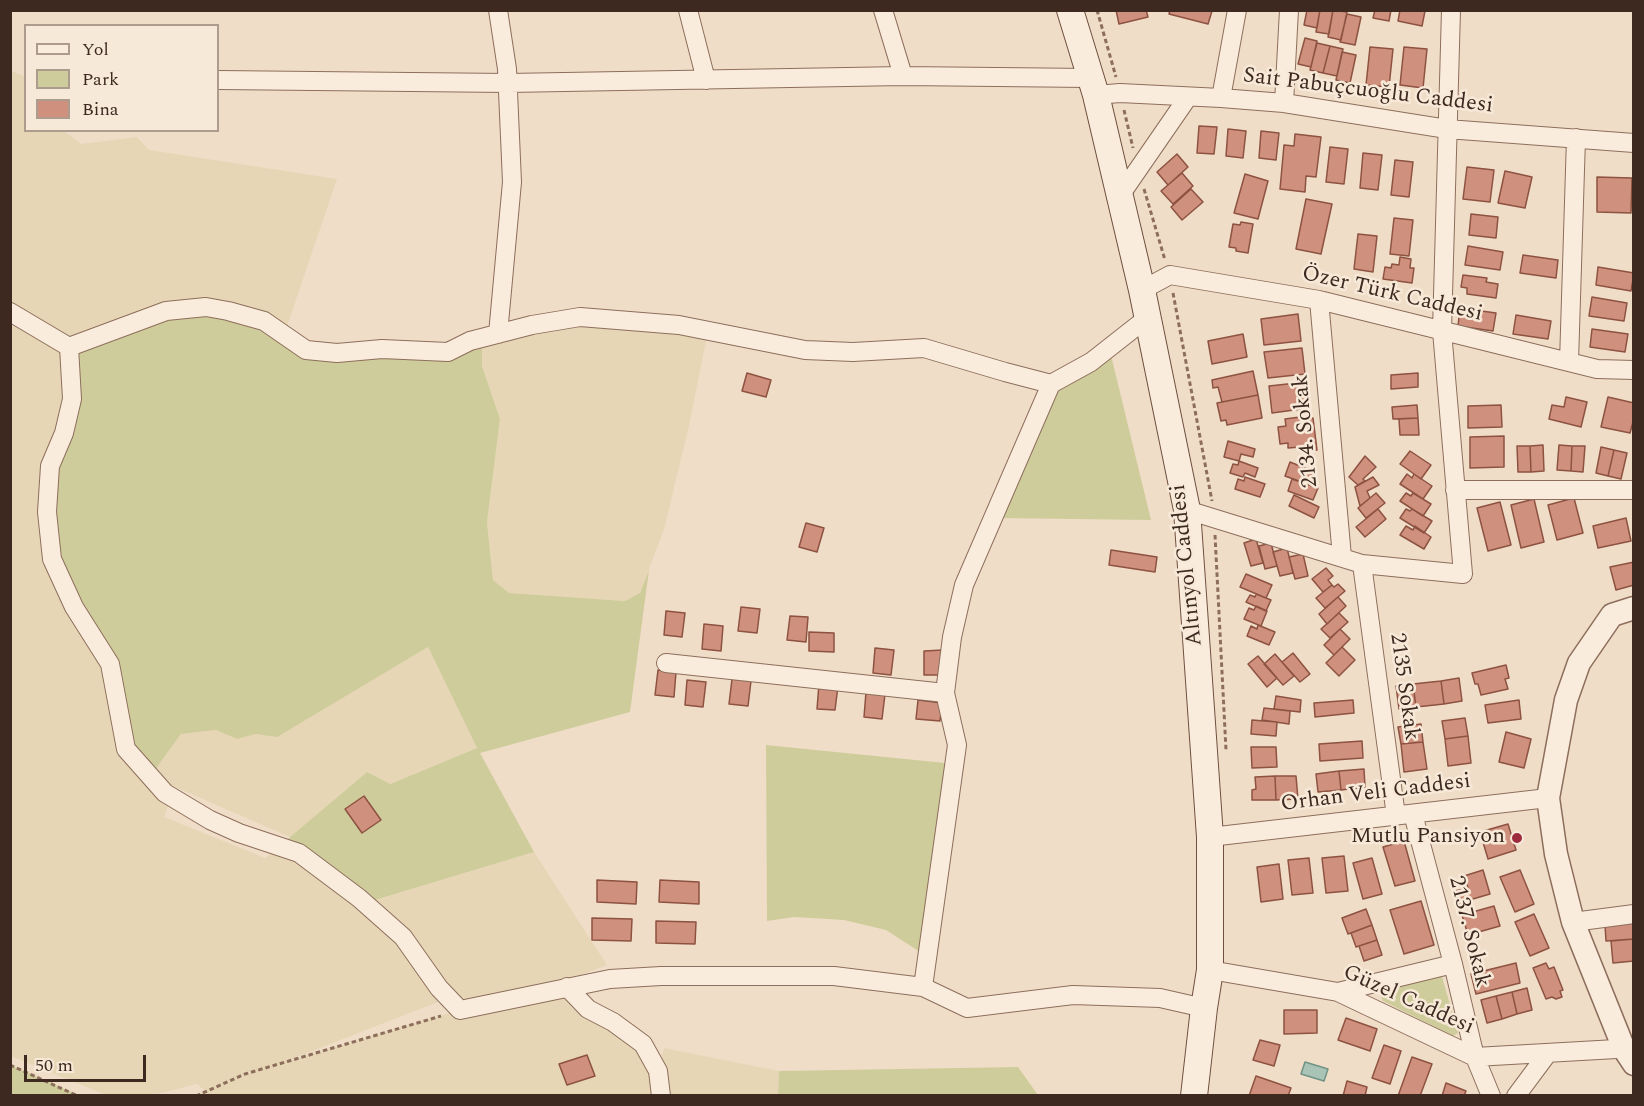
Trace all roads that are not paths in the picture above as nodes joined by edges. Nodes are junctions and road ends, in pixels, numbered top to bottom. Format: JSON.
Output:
{"nodes":[{"id":1,"x":498,"y":10,"type":"edge"},
{"id":2,"x":688,"y":10,"type":"edge"},
{"id":3,"x":883,"y":10,"type":"edge"},
{"id":4,"x":1070,"y":10,"type":"edge"},
{"id":5,"x":1237,"y":10,"type":"edge"},
{"id":6,"x":1289,"y":10,"type":"edge"},
{"id":7,"x":1451,"y":10,"type":"edge"},
{"id":8,"x":903,"y":76,"type":"junction"},
{"id":9,"x":219,"y":80,"type":"edge"},
{"id":10,"x":706,"y":80,"type":"junction"},
{"id":11,"x":508,"y":83,"type":"junction"},
{"id":12,"x":1093,"y":87,"type":"junction"},
{"id":13,"x":1188,"y":97,"type":"junction"},
{"id":14,"x":1221,"y":98,"type":"junction"},
{"id":15,"x":1284,"y":104,"type":"junction"},
{"id":16,"x":1447,"y":129,"type":"junction"},
{"id":17,"x":1576,"y":138,"type":"junction"},
{"id":18,"x":1634,"y":142,"type":"edge"},
{"id":19,"x":1119,"y":197,"type":"junction"},
{"id":20,"x":1142,"y":290,"type":"junction"},
{"id":21,"x":1320,"y":300,"type":"junction"},
{"id":22,"x":10,"y":312,"type":"edge"},
{"id":23,"x":1147,"y":318,"type":"junction"},
{"id":24,"x":1442,"y":331,"type":"junction"},
{"id":25,"x":498,"y":334,"type":"junction"},
{"id":26,"x":69,"y":347,"type":"junction"},
{"id":27,"x":1569,"y":362,"type":"junction"},
{"id":28,"x":1634,"y":370,"type":"edge"},
{"id":29,"x":1051,"y":384,"type":"junction"},
{"id":30,"x":1455,"y":490,"type":"junction"},
{"id":31,"x":1634,"y":490,"type":"edge"},
{"id":32,"x":1187,"y":510,"type":"junction"},
{"id":33,"x":1342,"y":557,"type":"junction"},
{"id":34,"x":1362,"y":564,"type":"junction"},
{"id":35,"x":1634,"y":608,"type":"edge"},
{"id":36,"x":666,"y":663,"type":"dead end"},
{"id":37,"x":945,"y":693,"type":"junction"},
{"id":38,"x":1548,"y":798,"type":"junction"},
{"id":39,"x":1404,"y":815,"type":"junction"},
{"id":40,"x":1210,"y":837,"type":"junction"},
{"id":41,"x":1634,"y":914,"type":"edge"},
{"id":42,"x":1573,"y":922,"type":"junction"},
{"id":43,"x":1453,"y":964,"type":"junction"},
{"id":44,"x":1210,"y":970,"type":"junction"},
{"id":45,"x":567,"y":987,"type":"junction"},
{"id":46,"x":923,"y":987,"type":"junction"},
{"id":47,"x":1338,"y":993,"type":"junction"},
{"id":48,"x":1204,"y":1008,"type":"junction"},
{"id":49,"x":1548,"y":1053,"type":"junction"},
{"id":50,"x":1630,"y":1054,"type":"edge"},
{"id":51,"x":1474,"y":1057,"type":"junction"},
{"id":52,"x":661,"y":1095,"type":"edge"},
{"id":53,"x":1194,"y":1095,"type":"edge"},
{"id":54,"x":1491,"y":1095,"type":"edge"},
{"id":55,"x":1516,"y":1095,"type":"edge"}],
"edges":[{"from":1,"to":11,"type":"street"},
{"from":2,"to":10,"type":"street"},
{"from":3,"to":8,"type":"street"},
{"from":4,"to":12,"type":"main road","name":"Altınyol Caddesi"},
{"from":5,"to":14,"type":"street"},
{"from":6,"to":15,"type":"street"},
{"from":7,"to":16,"type":"street"},
{"from":8,"to":10,"type":"street","name":"Sait Pabuçcuoğlu Caddesi"},
{"from":8,"to":12,"type":"street","name":"Sait Pabuçcuoğlu Caddesi"},
{"from":9,"to":11,"type":"street","name":"Sait Pabuçcuoğlu Caddesi"},
{"from":10,"to":11,"type":"street","name":"Sait Pabuçcuoğlu Caddesi"},
{"from":11,"to":25,"type":"street"},
{"from":12,"to":13,"type":"street","name":"Sait Pabuçcuoğlu Caddesi"},
{"from":12,"to":19,"type":"main road","name":"Altınyol Caddesi"},
{"from":13,"to":14,"type":"street","name":"Sait Pabuçcuoğlu Caddesi"},
{"from":13,"to":19,"type":"street"},
{"from":14,"to":15,"type":"street","name":"Sait Pabuçcuoğlu Caddesi"},
{"from":15,"to":16,"type":"street","name":"Sait Pabuçcuoğlu Caddesi"},
{"from":16,"to":17,"type":"street","name":"Sait Pabuçcuoğlu Caddesi"},
{"from":16,"to":24,"type":"street"},
{"from":17,"to":18,"type":"street","name":"Sait Pabuçcuoğlu Caddesi"},
{"from":17,"to":27,"type":"street"},
{"from":19,"to":20,"type":"main road","name":"Altınyol Caddesi"},
{"from":20,"to":21,"type":"street","name":"Özer Türk Caddesi"},
{"from":20,"to":23,"type":"main road","name":"Altınyol Caddesi"},
{"from":21,"to":24,"type":"street","name":"Özer Türk Caddesi"},
{"from":21,"to":33,"type":"street","name":"2134. Sokak"},
{"from":22,"to":26,"type":"street"},
{"from":23,"to":29,"type":"street"},
{"from":23,"to":32,"type":"main road","name":"Altınyol Caddesi"},
{"from":24,"to":27,"type":"street","name":"Özer Türk Caddesi"},
{"from":24,"to":30,"type":"street"},
{"from":25,"to":26,"type":"street"},
{"from":25,"to":29,"type":"street"},
{"from":26,"to":45,"type":"street"},
{"from":27,"to":28,"type":"street","name":"Özer Türk Caddesi"},
{"from":29,"to":37,"type":"street"},
{"from":30,"to":31,"type":"street"},
{"from":30,"to":34,"type":"street"},
{"from":32,"to":33,"type":"street"},
{"from":32,"to":40,"type":"main road","name":"Altınyol Caddesi"},
{"from":33,"to":34,"type":"street"},
{"from":34,"to":39,"type":"street","name":"2135 Sokak"},
{"from":35,"to":38,"type":"street"},
{"from":36,"to":37,"type":"street"},
{"from":37,"to":46,"type":"street"},
{"from":38,"to":39,"type":"street","name":"Orhan Veli Caddesi"},
{"from":38,"to":42,"type":"street"},
{"from":39,"to":40,"type":"street","name":"Orhan Veli Caddesi"},
{"from":39,"to":43,"type":"street","name":"2137. Sokak"},
{"from":40,"to":44,"type":"main road","name":"Altınyol Caddesi"},
{"from":41,"to":42,"type":"street"},
{"from":42,"to":50,"type":"street"},
{"from":43,"to":47,"type":"street"},
{"from":43,"to":51,"type":"street","name":"2137. Sokak"},
{"from":44,"to":47,"type":"street","name":"Güzel Caddesi"},
{"from":44,"to":48,"type":"main road","name":"Altınyol Caddesi"},
{"from":45,"to":46,"type":"street"},
{"from":45,"to":52,"type":"street"},
{"from":46,"to":48,"type":"street"},
{"from":47,"to":51,"type":"street","name":"Güzel Caddesi"},
{"from":48,"to":53,"type":"main road","name":"Altınyol Caddesi"},
{"from":49,"to":50,"type":"street","name":"Güzel Caddesi"},
{"from":49,"to":51,"type":"street","name":"Güzel Caddesi"},
{"from":49,"to":55,"type":"street"},
{"from":51,"to":54,"type":"street","name":"2137. Sokak"}]}
